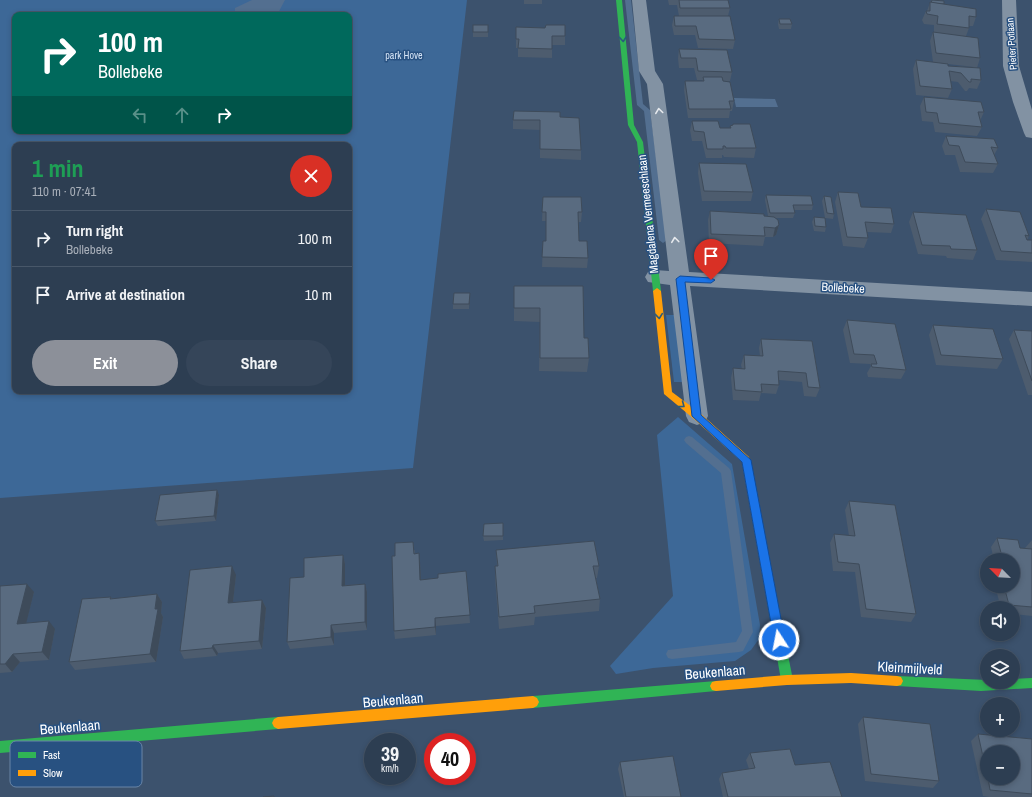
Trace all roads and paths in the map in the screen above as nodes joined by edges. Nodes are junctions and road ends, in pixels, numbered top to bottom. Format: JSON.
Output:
{"nodes":[{"id":1,"x":619,"y":0,"type":"edge"},
{"id":2,"x":638,"y":0,"type":"edge"},
{"id":3,"x":1009,"y":0,"type":"edge"},
{"id":4,"x":1032,"y":133,"type":"edge"},
{"id":5,"x":655,"y":277,"type":"junction"},
{"id":6,"x":680,"y":279,"type":"junction"},
{"id":7,"x":1032,"y":299,"type":"edge"},
{"id":8,"x":696,"y":416,"type":"junction"},
{"id":9,"x":787,"y":680,"type":"junction"},
{"id":10,"x":1032,"y":683,"type":"edge"},
{"id":11,"x":70,"y":741,"type":"edge"},
{"id":12,"x":10,"y":746,"type":"edge"},
{"id":13,"x":0,"y":747,"type":"edge"}],
"edges":[{"from":1,"to":5,"type":"street","name":"Magdalena Vermeeschlaan","one_way":true},
{"from":6,"to":2,"type":"street","name":"Magdalena Vermeeschlaan","one_way":true},
{"from":3,"to":4,"type":"street","name":"Pieter Potlaan"},
{"from":5,"to":6,"type":"street","name":"Bollebeke"},
{"from":5,"to":8,"type":"street","name":"Magdalena Vermeeschlaan","one_way":true},
{"from":6,"to":7,"type":"street","name":"Bollebeke"},
{"from":6,"to":8,"type":"street","name":"Magdalena Vermeeschlaan"},
{"from":8,"to":9,"type":"street","name":"Magdalena Vermeeschlaan"},
{"from":9,"to":10,"type":"street","name":"Kleinmijlveld"},
{"from":9,"to":11,"type":"street","name":"Beukenlaan"},
{"from":12,"to":13,"type":"street","name":"Beukenlaan"}]}
